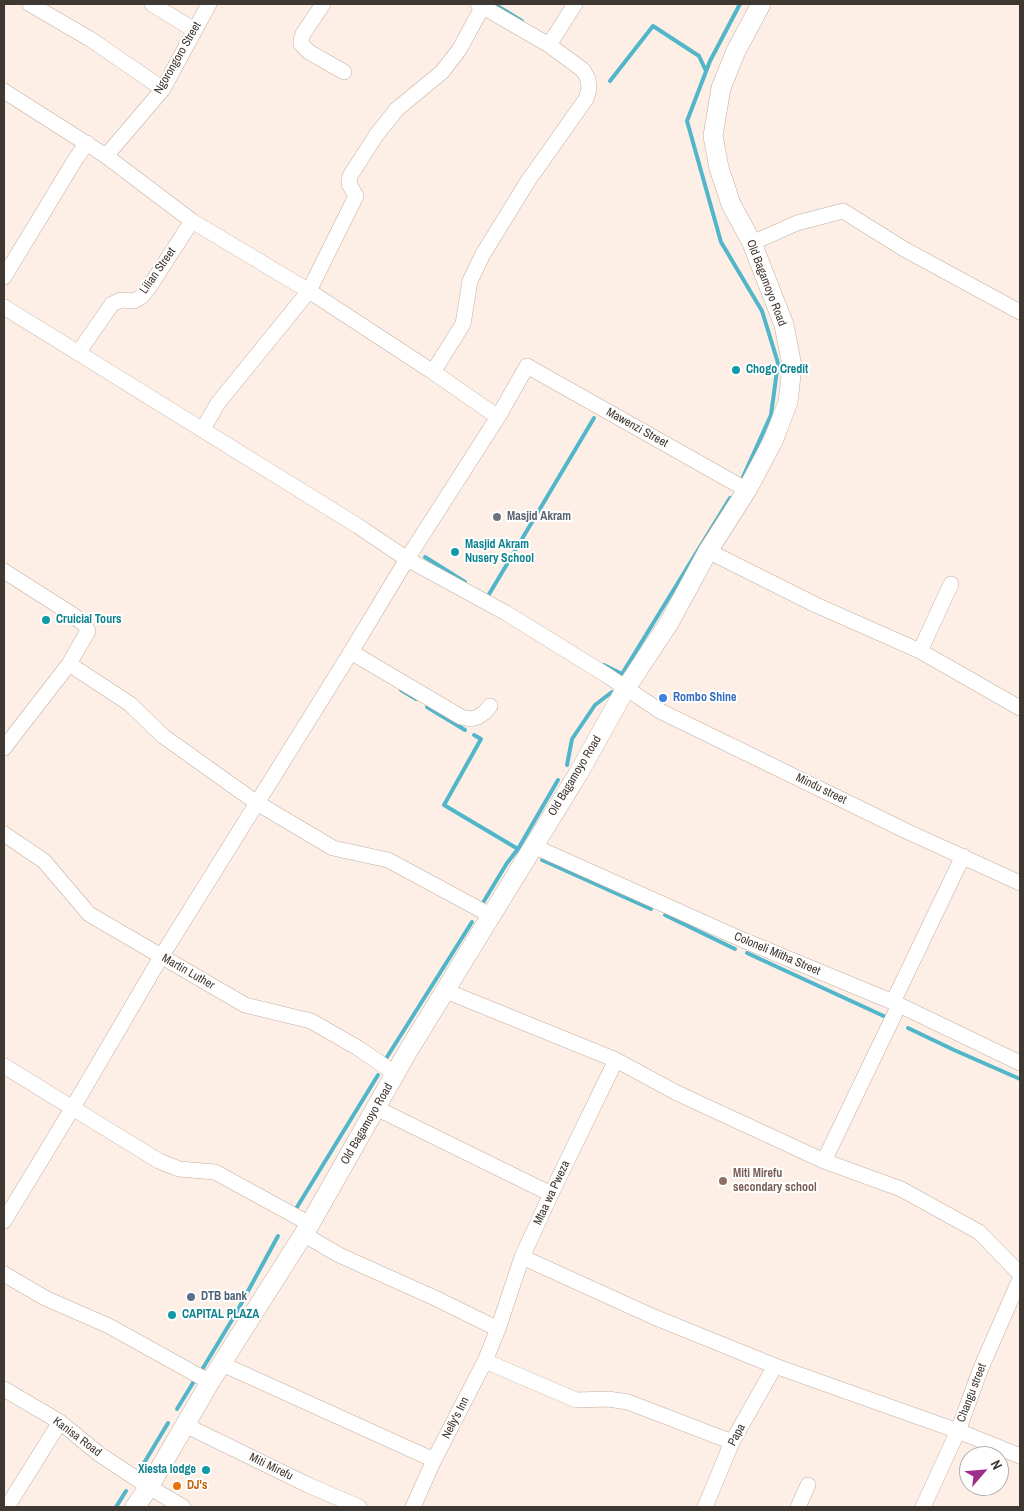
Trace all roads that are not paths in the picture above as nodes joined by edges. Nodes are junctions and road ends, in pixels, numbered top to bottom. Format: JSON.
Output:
{"nodes":[{"id":1,"x":30,"y":4,"type":"edge"},
{"id":2,"x":152,"y":4,"type":"edge"},
{"id":3,"x":209,"y":4,"type":"edge"},
{"id":4,"x":323,"y":4,"type":"edge"},
{"id":5,"x":574,"y":4,"type":"edge"},
{"id":6,"x":761,"y":4,"type":"edge"},
{"id":7,"x":481,"y":5,"type":"edge"},
{"id":8,"x":194,"y":30,"type":"junction"},
{"id":9,"x":549,"y":45,"type":"junction"},
{"id":10,"x":344,"y":72,"type":"dead end"},
{"id":11,"x":163,"y":89,"type":"junction"},
{"id":12,"x":4,"y":91,"type":"edge"},
{"id":13,"x":87,"y":143,"type":"junction"},
{"id":14,"x":106,"y":156,"type":"junction"},
{"id":15,"x":192,"y":221,"type":"junction"},
{"id":16,"x":752,"y":243,"type":"junction"},
{"id":17,"x":4,"y":277,"type":"edge"},
{"id":18,"x":309,"y":291,"type":"junction"},
{"id":19,"x":4,"y":307,"type":"edge"},
{"id":20,"x":1020,"y":312,"type":"edge"},
{"id":21,"x":78,"y":353,"type":"junction"},
{"id":22,"x":433,"y":372,"type":"junction"},
{"id":23,"x":498,"y":417,"type":"junction"},
{"id":24,"x":203,"y":429,"type":"junction"},
{"id":25,"x":747,"y":490,"type":"junction"},
{"id":26,"x":708,"y":551,"type":"junction"},
{"id":27,"x":407,"y":559,"type":"junction"},
{"id":28,"x":4,"y":571,"type":"edge"},
{"id":29,"x":951,"y":584,"type":"dead end"},
{"id":30,"x":920,"y":650,"type":"junction"},
{"id":31,"x":351,"y":652,"type":"junction"},
{"id":32,"x":69,"y":664,"type":"junction"},
{"id":33,"x":626,"y":688,"type":"junction"},
{"id":34,"x":490,"y":706,"type":"dead end"},
{"id":35,"x":1020,"y":708,"type":"edge"},
{"id":36,"x":4,"y":747,"type":"edge"},
{"id":37,"x":257,"y":802,"type":"junction"},
{"id":38,"x":4,"y":834,"type":"edge"},
{"id":39,"x":534,"y":846,"type":"junction"},
{"id":40,"x":963,"y":856,"type":"junction"},
{"id":41,"x":1020,"y":883,"type":"edge"},
{"id":42,"x":492,"y":916,"type":"junction"},
{"id":43,"x":161,"y":957,"type":"junction"},
{"id":44,"x":446,"y":991,"type":"junction"},
{"id":45,"x":896,"y":1003,"type":"junction"},
{"id":46,"x":616,"y":1060,"type":"junction"},
{"id":47,"x":1020,"y":1063,"type":"edge"},
{"id":48,"x":4,"y":1066,"type":"edge"},
{"id":49,"x":396,"y":1074,"type":"junction"},
{"id":50,"x":376,"y":1108,"type":"junction"},
{"id":51,"x":72,"y":1109,"type":"junction"},
{"id":52,"x":824,"y":1161,"type":"junction"},
{"id":53,"x":551,"y":1194,"type":"junction"},
{"id":54,"x":4,"y":1221,"type":"edge"},
{"id":55,"x":307,"y":1229,"type":"junction"},
{"id":56,"x":522,"y":1257,"type":"junction"},
{"id":57,"x":4,"y":1274,"type":"edge"},
{"id":58,"x":1020,"y":1274,"type":"edge"},
{"id":59,"x":1020,"y":1278,"type":"edge"},
{"id":60,"x":498,"y":1330,"type":"junction"},
{"id":61,"x":485,"y":1361,"type":"junction"},
{"id":62,"x":222,"y":1364,"type":"junction"},
{"id":63,"x":775,"y":1366,"type":"junction"},
{"id":64,"x":210,"y":1382,"type":"junction"},
{"id":65,"x":4,"y":1389,"type":"edge"},
{"id":66,"x":60,"y":1422,"type":"junction"},
{"id":67,"x":184,"y":1425,"type":"junction"},
{"id":68,"x":958,"y":1431,"type":"junction"},
{"id":69,"x":732,"y":1442,"type":"junction"},
{"id":70,"x":1020,"y":1456,"type":"edge"},
{"id":71,"x":434,"y":1460,"type":"junction"},
{"id":72,"x":808,"y":1485,"type":"dead end"},
{"id":73,"x":148,"y":1487,"type":"junction"},
{"id":74,"x":7,"y":1507,"type":"edge"},
{"id":75,"x":135,"y":1507,"type":"edge"},
{"id":76,"x":183,"y":1507,"type":"edge"},
{"id":77,"x":359,"y":1507,"type":"edge"},
{"id":78,"x":413,"y":1507,"type":"edge"},
{"id":79,"x":705,"y":1507,"type":"edge"},
{"id":80,"x":798,"y":1507,"type":"edge"},
{"id":81,"x":923,"y":1507,"type":"edge"}],
"edges":[{"from":1,"to":11,"type":"street"},
{"from":2,"to":8,"type":"street"},
{"from":3,"to":8,"type":"street","name":"Ngorongoro Street"},
{"from":4,"to":10,"type":"street"},
{"from":5,"to":9,"type":"street"},
{"from":6,"to":16,"type":"main road","name":"Old Bagamoyo Road"},
{"from":7,"to":9,"type":"street"},
{"from":7,"to":18,"type":"street"},
{"from":8,"to":11,"type":"street","name":"Ngorongoro Street"},
{"from":9,"to":22,"type":"street"},
{"from":11,"to":14,"type":"street","name":"Ngorongoro Street"},
{"from":12,"to":13,"type":"street"},
{"from":13,"to":14,"type":"street"},
{"from":13,"to":17,"type":"street"},
{"from":14,"to":15,"type":"street"},
{"from":15,"to":18,"type":"street"},
{"from":15,"to":21,"type":"street","name":"Lilian Street"},
{"from":16,"to":20,"type":"street"},
{"from":16,"to":25,"type":"main road","name":"Old Bagamoyo Road"},
{"from":18,"to":22,"type":"street"},
{"from":18,"to":24,"type":"street"},
{"from":19,"to":21,"type":"street","name":"Mindu street"},
{"from":21,"to":24,"type":"street","name":"Mindu street"},
{"from":22,"to":23,"type":"street"},
{"from":23,"to":25,"type":"street","name":"Mawenzi Street"},
{"from":23,"to":27,"type":"street"},
{"from":24,"to":27,"type":"street","name":"Mindu street"},
{"from":25,"to":26,"type":"main road","name":"Old Bagamoyo Road"},
{"from":26,"to":30,"type":"street"},
{"from":26,"to":33,"type":"main road","name":"Old Bagamoyo Road"},
{"from":27,"to":31,"type":"street"},
{"from":27,"to":33,"type":"street","name":"Mindu street"},
{"from":28,"to":32,"type":"street"},
{"from":29,"to":30,"type":"street"},
{"from":30,"to":35,"type":"street"},
{"from":31,"to":34,"type":"street"},
{"from":31,"to":37,"type":"street"},
{"from":32,"to":36,"type":"street"},
{"from":32,"to":37,"type":"street"},
{"from":33,"to":39,"type":"main road","name":"Old Bagamoyo Road"},
{"from":33,"to":40,"type":"street","name":"Mindu street"},
{"from":37,"to":42,"type":"street"},
{"from":37,"to":43,"type":"street"},
{"from":38,"to":43,"type":"street","name":"Martin Luther"},
{"from":39,"to":42,"type":"main road","name":"Old Bagamoyo Road"},
{"from":39,"to":45,"type":"street","name":"Coloneli Mitha Street"},
{"from":40,"to":41,"type":"street","name":"Mindu street"},
{"from":40,"to":45,"type":"street"},
{"from":42,"to":44,"type":"main road","name":"Old Bagamoyo Road"},
{"from":43,"to":49,"type":"street","name":"Martin Luther"},
{"from":43,"to":51,"type":"street"},
{"from":44,"to":46,"type":"street"},
{"from":44,"to":49,"type":"main road","name":"Old Bagamoyo Road"},
{"from":45,"to":47,"type":"street","name":"Coloneli Mitha Street"},
{"from":45,"to":52,"type":"street"},
{"from":46,"to":52,"type":"street"},
{"from":46,"to":53,"type":"street","name":"Mtaa wa Pweza"},
{"from":48,"to":51,"type":"street"},
{"from":49,"to":50,"type":"main road","name":"Old Bagamoyo Road"},
{"from":50,"to":53,"type":"street"},
{"from":50,"to":55,"type":"main road","name":"Old Bagamoyo Road"},
{"from":51,"to":54,"type":"street"},
{"from":51,"to":55,"type":"street"},
{"from":52,"to":58,"type":"street"},
{"from":53,"to":56,"type":"street","name":"Mtaa wa Pweza"},
{"from":55,"to":60,"type":"street"},
{"from":55,"to":62,"type":"main road","name":"Old Bagamoyo Road"},
{"from":56,"to":60,"type":"street","name":"Mtaa wa Pweza"},
{"from":56,"to":63,"type":"street"},
{"from":57,"to":64,"type":"street"},
{"from":59,"to":68,"type":"street","name":"Changu street"},
{"from":60,"to":61,"type":"street","name":"Nelly's Inn"},
{"from":61,"to":69,"type":"street"},
{"from":61,"to":71,"type":"street","name":"Nelly's Inn"},
{"from":62,"to":64,"type":"main road","name":"Old Bagamoyo Road"},
{"from":62,"to":71,"type":"street"},
{"from":63,"to":68,"type":"street"},
{"from":63,"to":69,"type":"street","name":"Papa"},
{"from":64,"to":67,"type":"main road","name":"Old Bagamoyo Road"},
{"from":65,"to":66,"type":"street","name":"Kanisa Road"},
{"from":66,"to":73,"type":"street","name":"Kanisa Road"},
{"from":66,"to":74,"type":"street"},
{"from":67,"to":73,"type":"main road","name":"Old Bagamoyo Road"},
{"from":67,"to":77,"type":"street","name":"Miti Mirefu"},
{"from":68,"to":70,"type":"street"},
{"from":68,"to":81,"type":"street","name":"Changu street"},
{"from":69,"to":79,"type":"street","name":"Papa"},
{"from":71,"to":78,"type":"street","name":"Nelly's Inn"},
{"from":72,"to":80,"type":"street"},
{"from":73,"to":75,"type":"main road","name":"Old Bagamoyo Road"},
{"from":73,"to":76,"type":"street","name":"Kanisa Road"}]}
